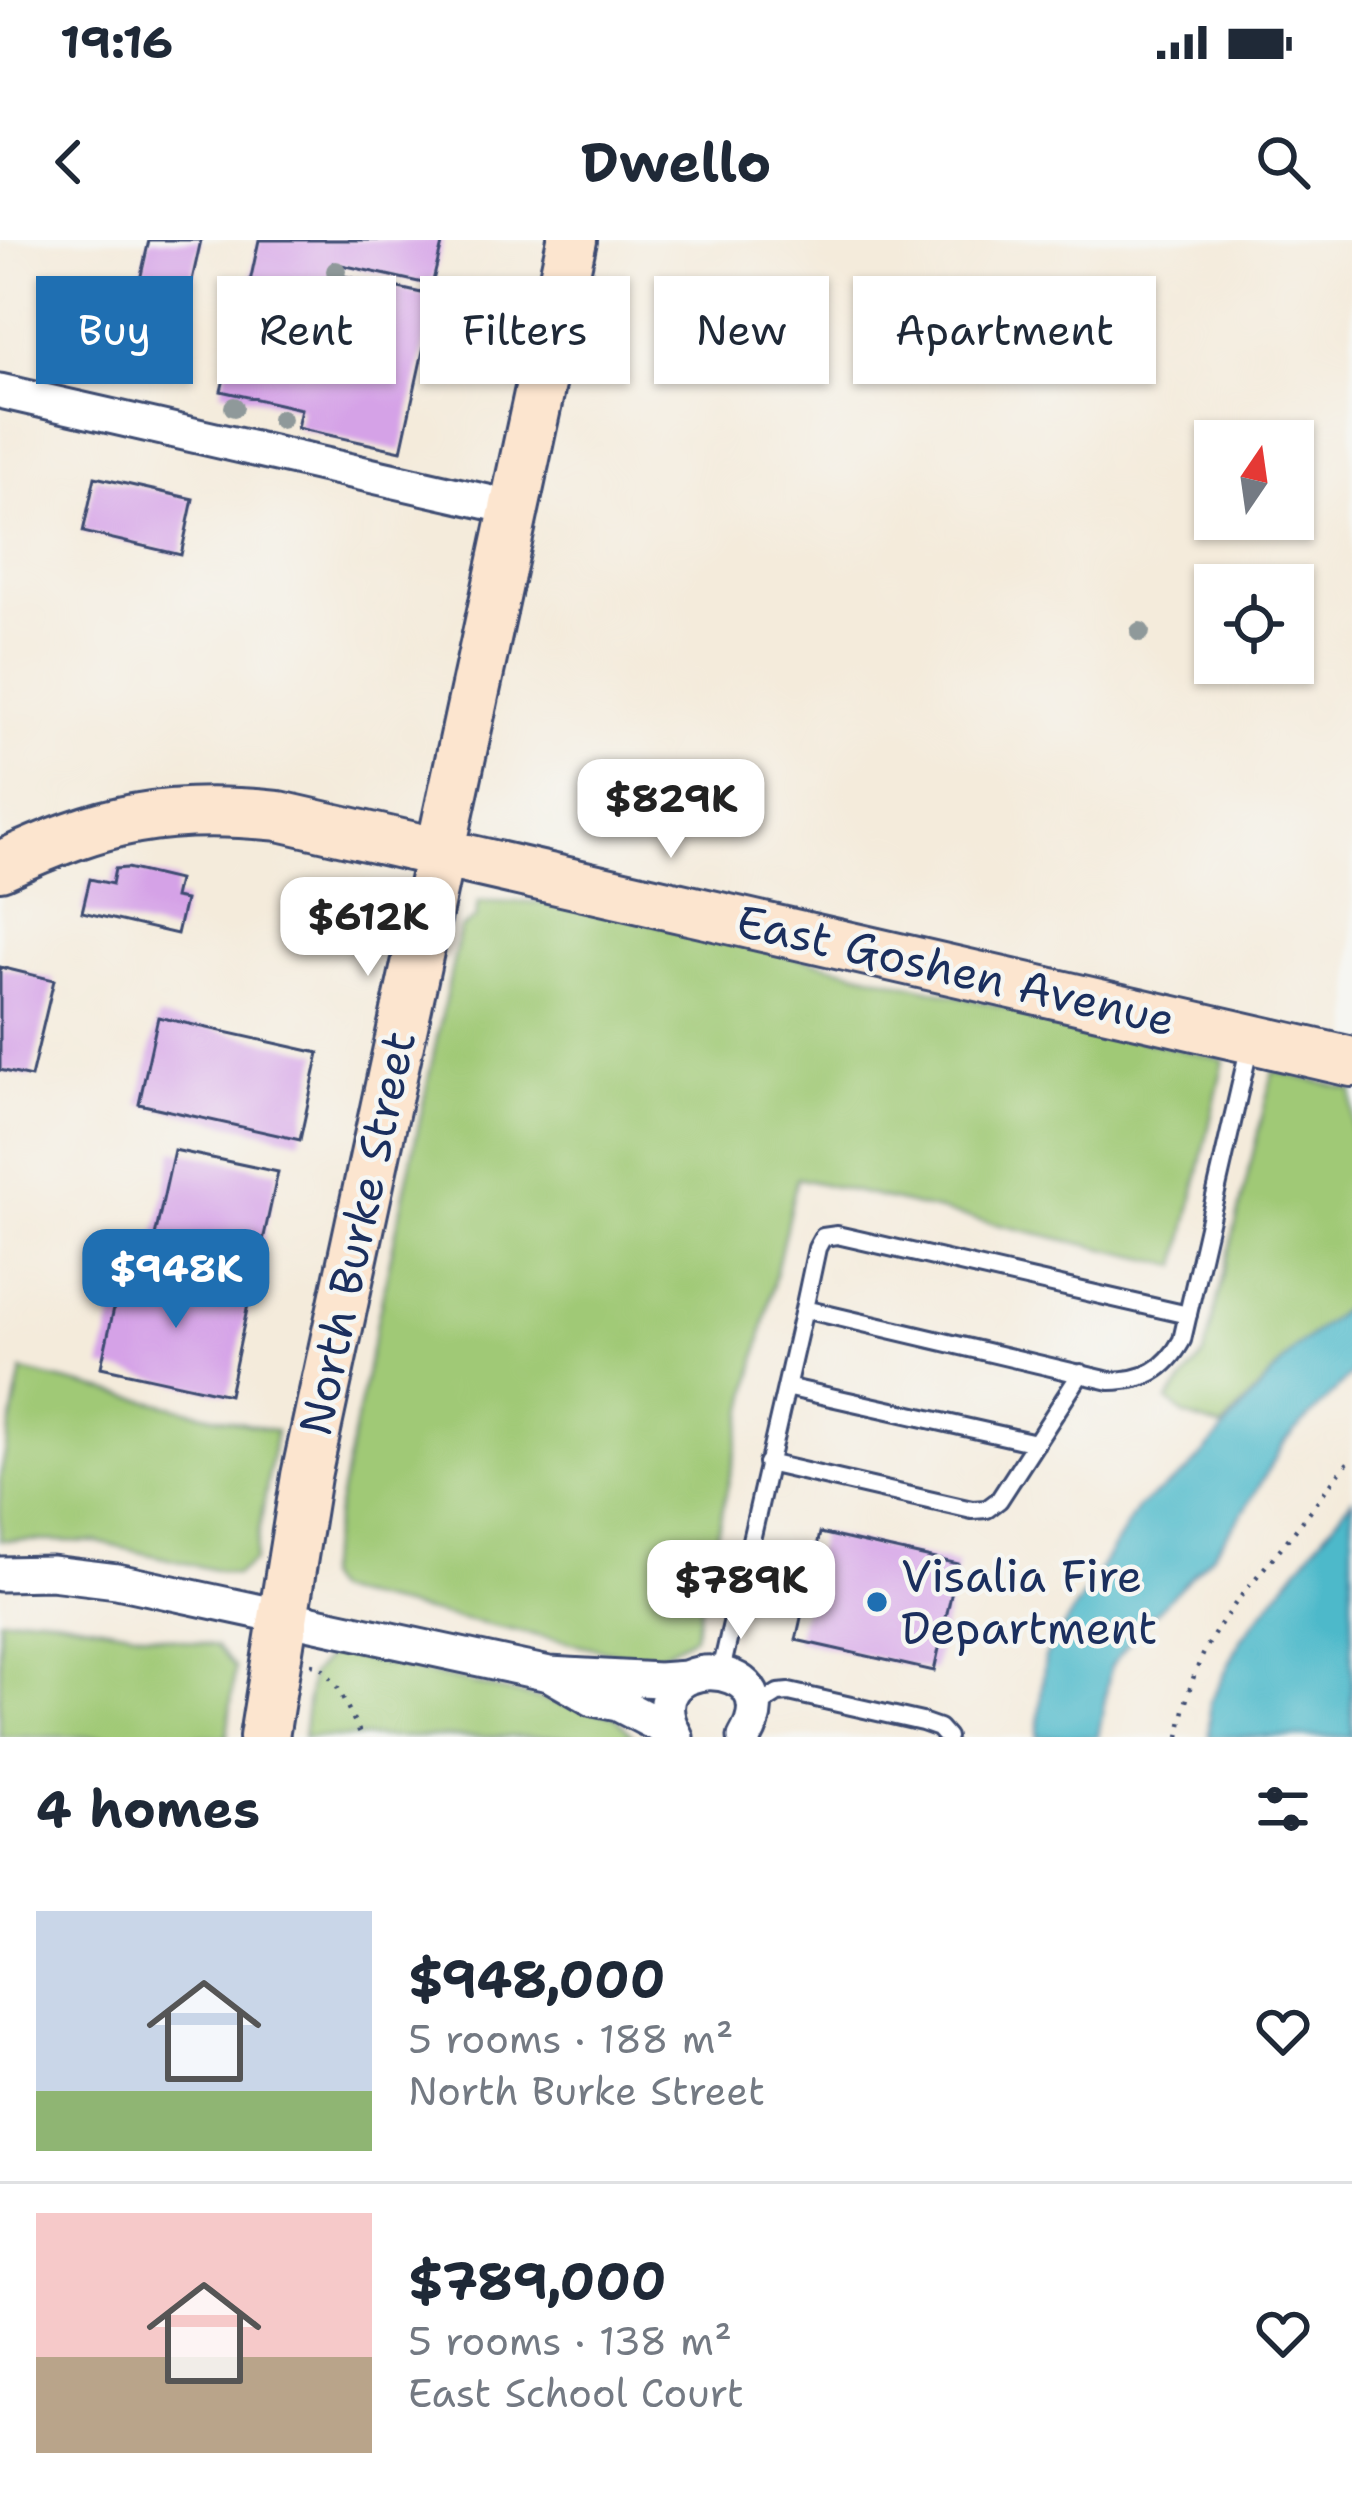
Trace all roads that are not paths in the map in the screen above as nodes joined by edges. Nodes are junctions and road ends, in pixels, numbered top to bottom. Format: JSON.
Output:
{"nodes":[{"id":1,"x":572,"y":240,"type":"edge"},
{"id":2,"x":0,"y":392,"type":"edge"},
{"id":3,"x":514,"y":508,"type":"junction"},
{"id":4,"x":438,"y":850,"type":"junction"},
{"id":5,"x":0,"y":866,"type":"edge"},
{"id":6,"x":1251,"y":1039,"type":"junction"},
{"id":7,"x":1352,"y":1062,"type":"edge"},
{"id":8,"x":804,"y":1309,"type":"junction"},
{"id":9,"x":1188,"y":1316,"type":"junction"},
{"id":10,"x":1081,"y":1373,"type":"junction"},
{"id":11,"x":786,"y":1387,"type":"junction"},
{"id":12,"x":1036,"y":1444,"type":"junction"},
{"id":13,"x":767,"y":1463,"type":"junction"},
{"id":14,"x":0,"y":1574,"type":"edge"},
{"id":15,"x":282,"y":1617,"type":"junction"},
{"id":16,"x":721,"y":1671,"type":"junction"},
{"id":17,"x":549,"y":1674,"type":"junction"},
{"id":18,"x":686,"y":1678,"type":"junction"},
{"id":19,"x":748,"y":1729,"type":"edge"},
{"id":20,"x":674,"y":1734,"type":"edge"},
{"id":21,"x":264,"y":1737,"type":"edge"},
{"id":22,"x":947,"y":1737,"type":"edge"}],
"edges":[{"from":1,"to":3,"type":"street","name":"North Burke Street"},
{"from":2,"to":3,"type":"street"},
{"from":3,"to":4,"type":"street","name":"North Burke Street"},
{"from":4,"to":5,"type":"street","name":"East Goshen Avenue"},
{"from":4,"to":6,"type":"street","name":"East Goshen Avenue"},
{"from":4,"to":15,"type":"street","name":"North Burke Street"},
{"from":6,"to":7,"type":"street","name":"East Goshen Avenue"},
{"from":6,"to":9,"type":"lane"},
{"from":8,"to":9,"type":"lane"},
{"from":8,"to":10,"type":"lane"},
{"from":8,"to":11,"type":"lane"},
{"from":9,"to":10,"type":"lane"},
{"from":10,"to":12,"type":"lane"},
{"from":11,"to":12,"type":"lane"},
{"from":11,"to":13,"type":"lane"},
{"from":12,"to":13,"type":"lane"},
{"from":13,"to":16,"type":"lane"},
{"from":14,"to":15,"type":"street"},
{"from":15,"to":17,"type":"street"},
{"from":15,"to":21,"type":"street","name":"North Burke Street"},
{"from":16,"to":18,"type":"street"},
{"from":16,"to":19,"type":"street"},
{"from":17,"to":18,"type":"street"},
{"from":17,"to":20,"type":"street"},
{"from":18,"to":20,"type":"street"},
{"from":19,"to":22,"type":"lane"}]}
